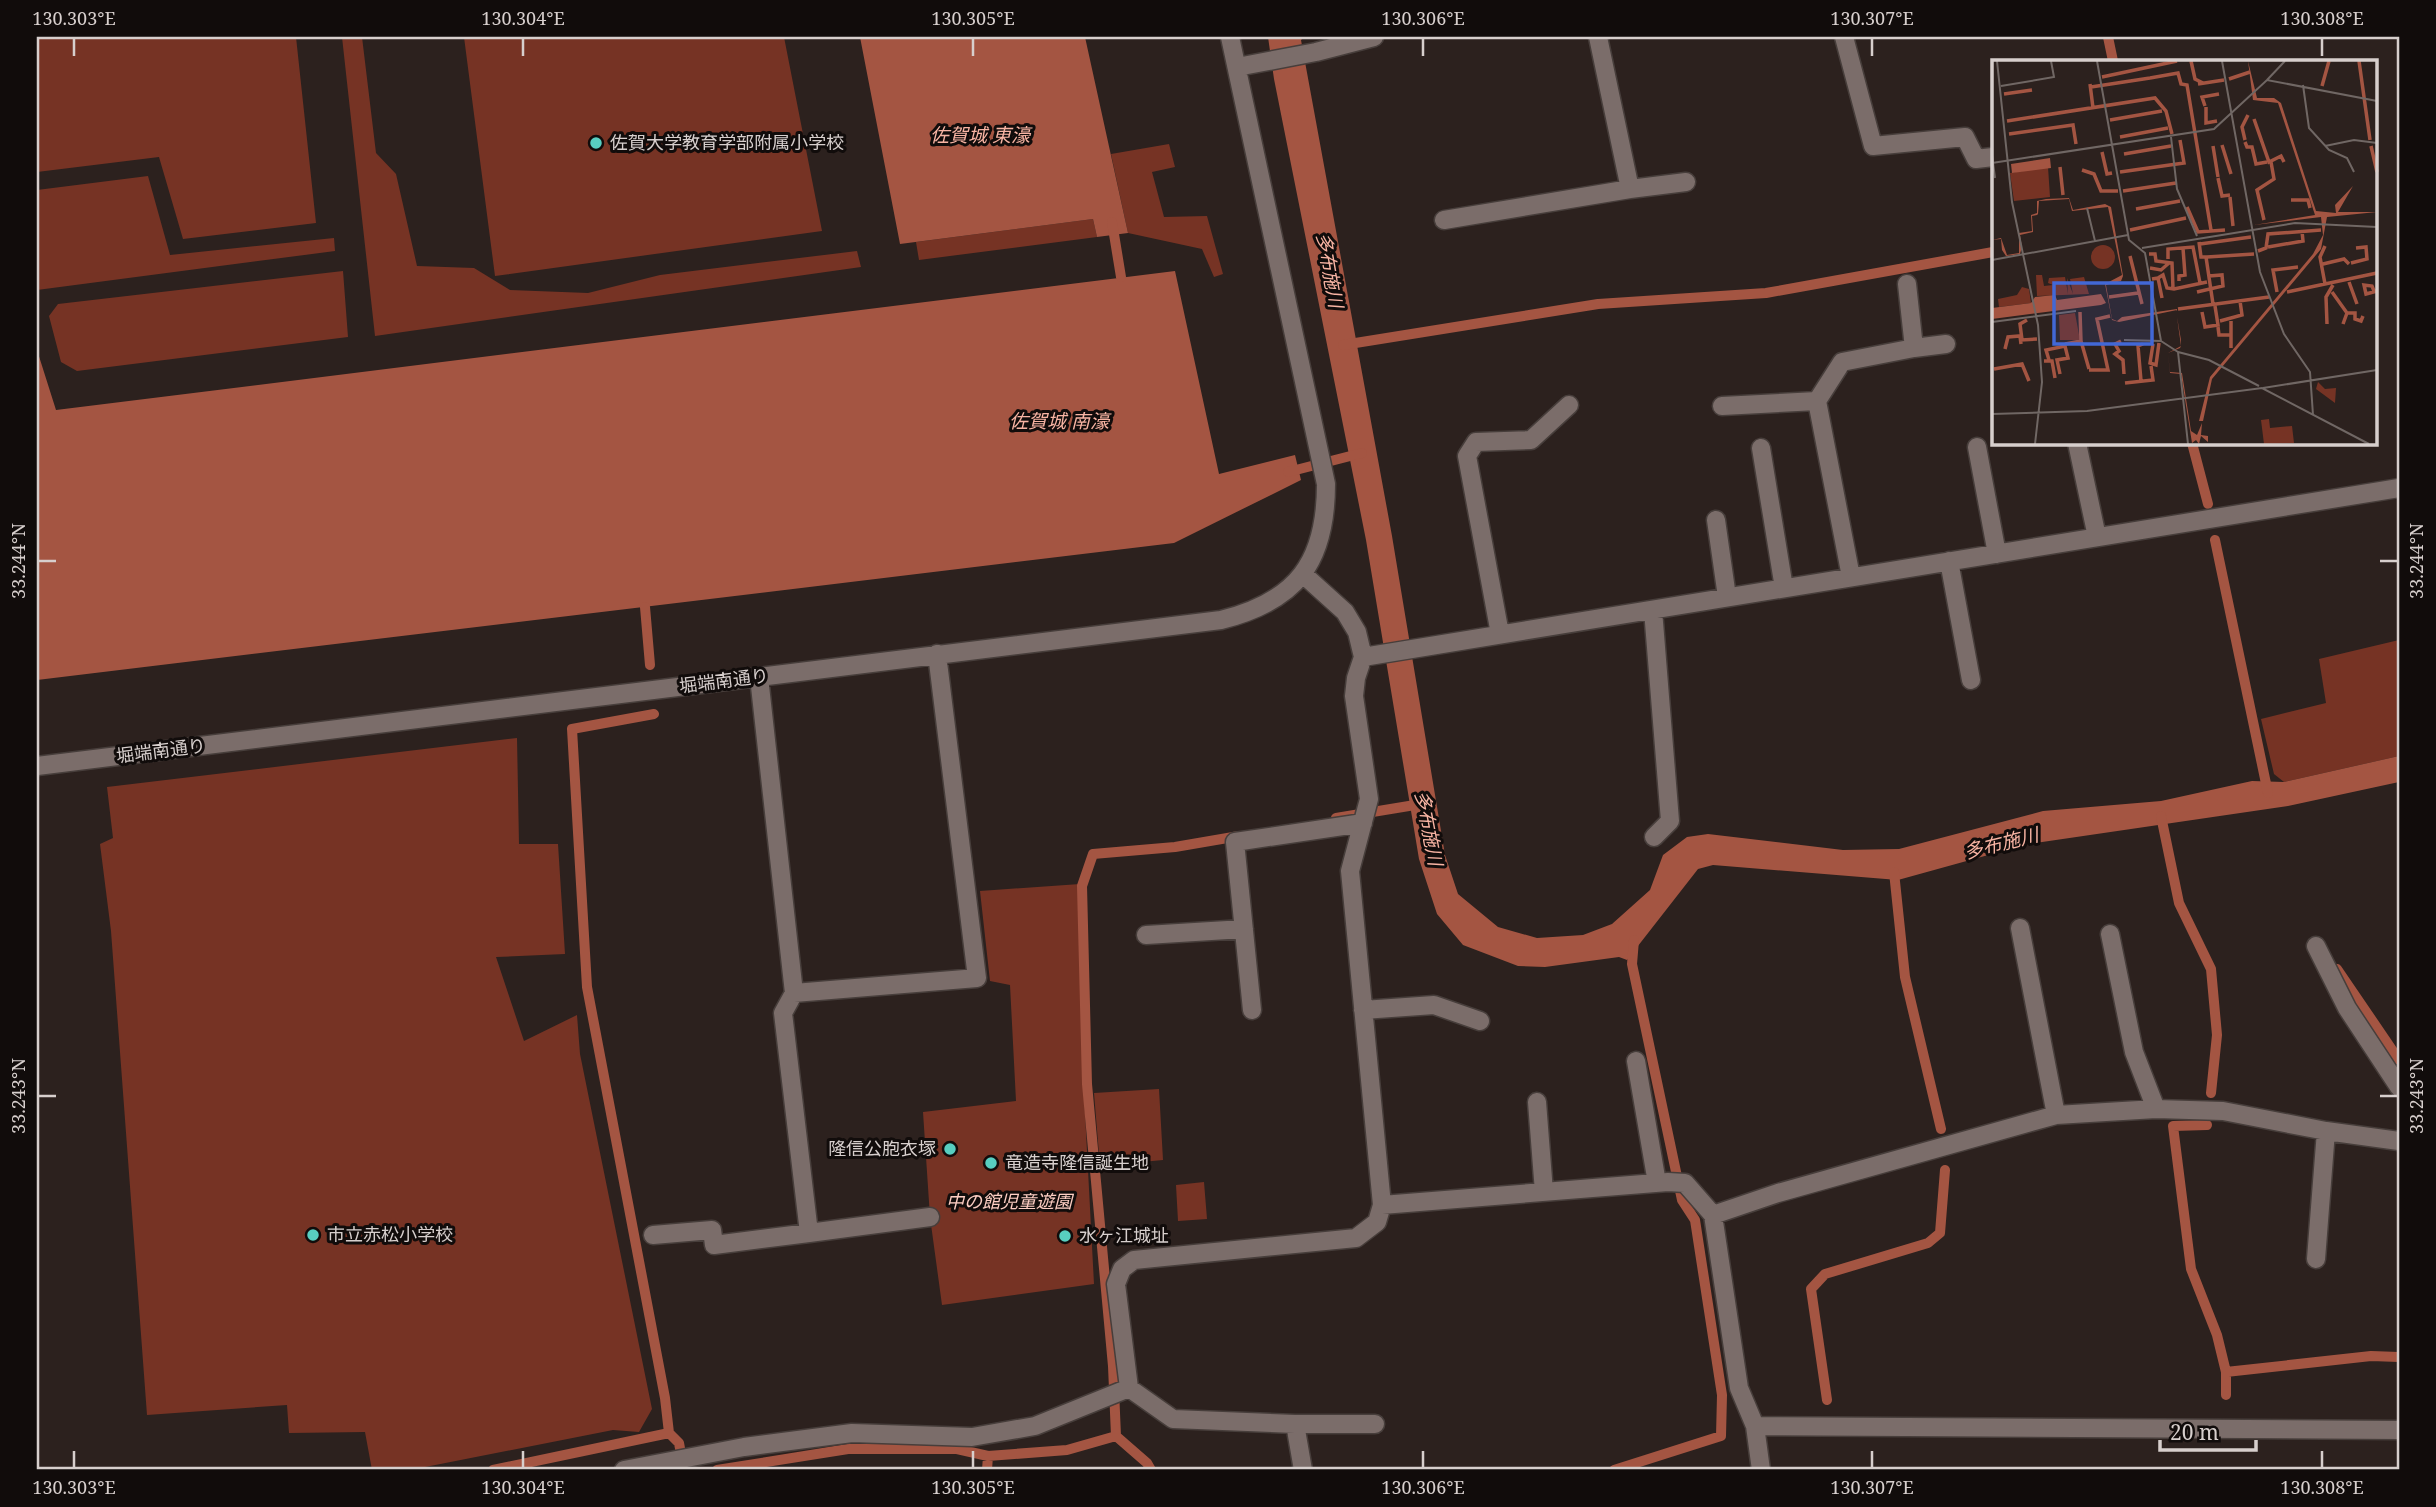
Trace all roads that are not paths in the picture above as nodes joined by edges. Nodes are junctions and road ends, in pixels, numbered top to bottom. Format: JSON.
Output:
{"nodes":[{"id":1,"x":1230,"y":37,"type":"edge"},
{"id":2,"x":1374,"y":37,"type":"edge"},
{"id":3,"x":1598,"y":37,"type":"edge"},
{"id":4,"x":1844,"y":37,"type":"edge"},
{"id":5,"x":1237,"y":67,"type":"junction"},
{"id":6,"x":1992,"y":157,"type":"edge"},
{"id":7,"x":1686,"y":182,"type":"dead end"},
{"id":8,"x":1630,"y":189,"type":"junction"},
{"id":9,"x":1444,"y":220,"type":"dead end"},
{"id":10,"x":1907,"y":284,"type":"dead end"},
{"id":11,"x":1946,"y":344,"type":"dead end"},
{"id":12,"x":1914,"y":348,"type":"junction"},
{"id":13,"x":1817,"y":401,"type":"junction"},
{"id":14,"x":1569,"y":405,"type":"dead end"},
{"id":15,"x":1721,"y":406,"type":"dead end"},
{"id":16,"x":2077,"y":444,"type":"edge"},
{"id":17,"x":1977,"y":447,"type":"dead end"},
{"id":18,"x":1761,"y":448,"type":"dead end"},
{"id":19,"x":2399,"y":488,"type":"edge"},
{"id":20,"x":1716,"y":520,"type":"dead end"},
{"id":21,"x":2097,"y":537,"type":"junction"},
{"id":22,"x":1997,"y":554,"type":"junction"},
{"id":23,"x":1949,"y":561,"type":"junction"},
{"id":24,"x":1304,"y":575,"type":"junction"},
{"id":25,"x":1852,"y":577,"type":"junction"},
{"id":26,"x":1784,"y":588,"type":"junction"},
{"id":27,"x":1727,"y":597,"type":"junction"},
{"id":28,"x":1653,"y":610,"type":"junction"},
{"id":29,"x":1500,"y":634,"type":"junction"},
{"id":30,"x":937,"y":654,"type":"junction"},
{"id":31,"x":1372,"y":655,"type":"junction"},
{"id":32,"x":759,"y":677,"type":"junction"},
{"id":33,"x":1971,"y":680,"type":"dead end"},
{"id":34,"x":37,"y":766,"type":"edge"},
{"id":35,"x":1363,"y":823,"type":"junction"},
{"id":36,"x":1654,"y":837,"type":"dead end"},
{"id":37,"x":2020,"y":928,"type":"dead end"},
{"id":38,"x":1244,"y":929,"type":"junction"},
{"id":39,"x":2110,"y":934,"type":"dead end"},
{"id":40,"x":1146,"y":935,"type":"dead end"},
{"id":41,"x":2316,"y":946,"type":"dead end"},
{"id":42,"x":794,"y":993,"type":"junction"},
{"id":43,"x":1252,"y":1010,"type":"dead end"},
{"id":44,"x":1363,"y":1010,"type":"junction"},
{"id":45,"x":1480,"y":1021,"type":"dead end"},
{"id":46,"x":1636,"y":1061,"type":"dead end"},
{"id":47,"x":2399,"y":1087,"type":"edge"},
{"id":48,"x":1537,"y":1102,"type":"dead end"},
{"id":49,"x":2156,"y":1109,"type":"junction"},
{"id":50,"x":2056,"y":1115,"type":"junction"},
{"id":51,"x":2326,"y":1131,"type":"junction"},
{"id":52,"x":2399,"y":1141,"type":"edge"},
{"id":53,"x":1670,"y":1183,"type":"junction"},
{"id":54,"x":1544,"y":1192,"type":"junction"},
{"id":55,"x":1382,"y":1205,"type":"junction"},
{"id":56,"x":1713,"y":1215,"type":"junction"},
{"id":57,"x":930,"y":1217,"type":"dead end"},
{"id":58,"x":809,"y":1233,"type":"junction"},
{"id":59,"x":653,"y":1235,"type":"dead end"},
{"id":60,"x":2316,"y":1259,"type":"dead end"},
{"id":61,"x":1119,"y":1393,"type":"junction"},
{"id":62,"x":1295,"y":1424,"type":"junction"},
{"id":63,"x":1375,"y":1424,"type":"dead end"},
{"id":64,"x":1755,"y":1426,"type":"junction"},
{"id":65,"x":2399,"y":1430,"type":"edge"},
{"id":66,"x":624,"y":1470,"type":"edge"},
{"id":67,"x":1303,"y":1470,"type":"edge"},
{"id":68,"x":1761,"y":1470,"type":"edge"}],
"edges":[{"from":1,"to":5,"type":"street","name":"堀端南通り"},
{"from":2,"to":5,"type":"street"},
{"from":3,"to":8,"type":"street"},
{"from":4,"to":6,"type":"street"},
{"from":5,"to":24,"type":"street","name":"堀端南通り"},
{"from":7,"to":8,"type":"street"},
{"from":8,"to":9,"type":"street"},
{"from":10,"to":12,"type":"street"},
{"from":11,"to":12,"type":"street"},
{"from":12,"to":13,"type":"street"},
{"from":13,"to":15,"type":"street"},
{"from":13,"to":25,"type":"street"},
{"from":14,"to":29,"type":"street"},
{"from":16,"to":21,"type":"street"},
{"from":17,"to":22,"type":"street"},
{"from":18,"to":26,"type":"street"},
{"from":19,"to":21,"type":"street"},
{"from":20,"to":27,"type":"street"},
{"from":21,"to":22,"type":"street"},
{"from":22,"to":23,"type":"street"},
{"from":23,"to":25,"type":"street"},
{"from":23,"to":33,"type":"street"},
{"from":24,"to":30,"type":"street","name":"堀端南通り"},
{"from":24,"to":31,"type":"street"},
{"from":25,"to":26,"type":"street"},
{"from":26,"to":27,"type":"street"},
{"from":27,"to":28,"type":"street"},
{"from":28,"to":29,"type":"street"},
{"from":28,"to":36,"type":"street"},
{"from":29,"to":31,"type":"street"},
{"from":30,"to":32,"type":"street","name":"堀端南通り"},
{"from":30,"to":42,"type":"street"},
{"from":31,"to":35,"type":"street"},
{"from":32,"to":34,"type":"street","name":"堀端南通り"},
{"from":32,"to":42,"type":"street"},
{"from":35,"to":38,"type":"street"},
{"from":35,"to":44,"type":"street"},
{"from":37,"to":50,"type":"street"},
{"from":38,"to":40,"type":"street"},
{"from":38,"to":43,"type":"street"},
{"from":39,"to":49,"type":"street"},
{"from":41,"to":47,"type":"street"},
{"from":42,"to":58,"type":"street"},
{"from":44,"to":45,"type":"street"},
{"from":44,"to":55,"type":"street"},
{"from":46,"to":53,"type":"street"},
{"from":48,"to":54,"type":"street"},
{"from":49,"to":50,"type":"street"},
{"from":49,"to":51,"type":"street"},
{"from":50,"to":56,"type":"street"},
{"from":51,"to":52,"type":"street"},
{"from":51,"to":60,"type":"street"},
{"from":53,"to":54,"type":"street"},
{"from":53,"to":56,"type":"street"},
{"from":54,"to":55,"type":"street"},
{"from":55,"to":61,"type":"street"},
{"from":56,"to":64,"type":"street"},
{"from":57,"to":58,"type":"street"},
{"from":58,"to":59,"type":"street"},
{"from":61,"to":62,"type":"street"},
{"from":61,"to":66,"type":"street"},
{"from":62,"to":63,"type":"street"},
{"from":62,"to":67,"type":"street"},
{"from":64,"to":65,"type":"street"},
{"from":64,"to":68,"type":"street"}]}
